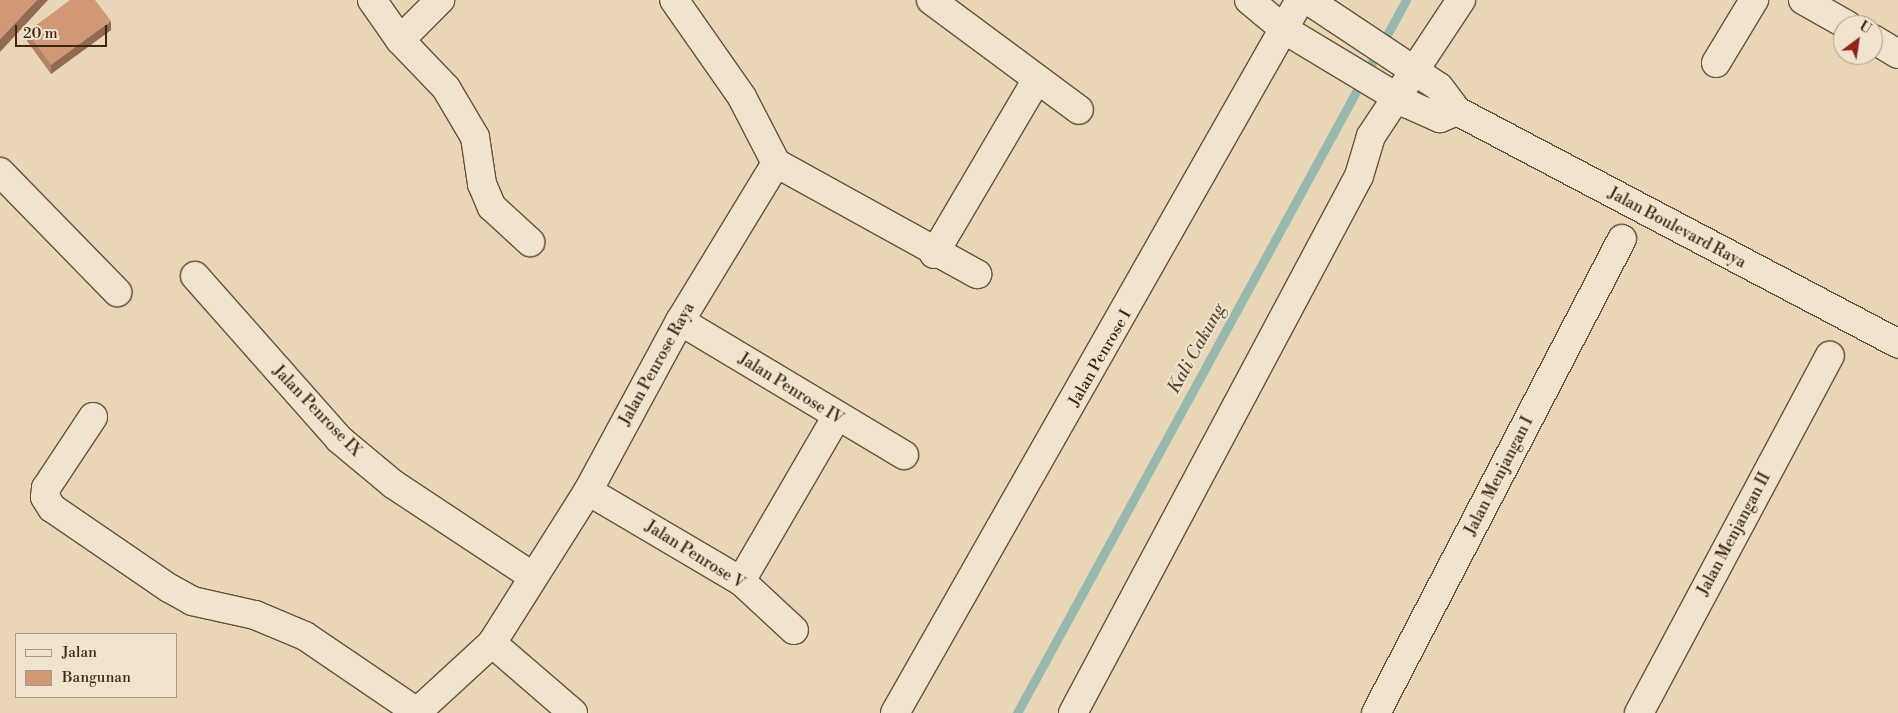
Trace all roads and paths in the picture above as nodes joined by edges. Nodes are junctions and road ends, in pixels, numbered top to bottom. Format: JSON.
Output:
{"nodes":[{"id":1,"x":372,"y":0,"type":"edge"},
{"id":2,"x":440,"y":0,"type":"edge"},
{"id":3,"x":674,"y":0,"type":"edge"},
{"id":4,"x":931,"y":0,"type":"edge"},
{"id":5,"x":1249,"y":0,"type":"edge"},
{"id":6,"x":1300,"y":0,"type":"edge"},
{"id":7,"x":1461,"y":0,"type":"edge"},
{"id":8,"x":1754,"y":0,"type":"edge"},
{"id":9,"x":1803,"y":0,"type":"edge"},
{"id":10,"x":1316,"y":8,"type":"edge"},
{"id":11,"x":1833,"y":17,"type":"edge"},
{"id":12,"x":1286,"y":30,"type":"junction"},
{"id":13,"x":400,"y":40,"type":"junction"},
{"id":14,"x":1883,"y":46,"type":"edge"},
{"id":15,"x":1898,"y":54,"type":"edge"},
{"id":16,"x":1716,"y":64,"type":"dead end"},
{"id":17,"x":1411,"y":69,"type":"junction"},
{"id":18,"x":1037,"y":79,"type":"junction"},
{"id":19,"x":1395,"y":96,"type":"junction"},
{"id":20,"x":1079,"y":110,"type":"dead end"},
{"id":21,"x":1457,"y":111,"type":"junction"},
{"id":22,"x":776,"y":163,"type":"junction"},
{"id":23,"x":0,"y":172,"type":"edge"},
{"id":24,"x":1622,"y":239,"type":"dead end"},
{"id":25,"x":530,"y":242,"type":"dead end"},
{"id":26,"x":934,"y":254,"type":"junction"},
{"id":27,"x":977,"y":274,"type":"dead end"},
{"id":28,"x":195,"y":276,"type":"dead end"},
{"id":29,"x":117,"y":292,"type":"dead end"},
{"id":30,"x":680,"y":321,"type":"junction"},
{"id":31,"x":1898,"y":344,"type":"edge"},
{"id":32,"x":1830,"y":356,"type":"dead end"},
{"id":33,"x":93,"y":417,"type":"dead end"},
{"id":34,"x":836,"y":418,"type":"junction"},
{"id":35,"x":904,"y":455,"type":"dead end"},
{"id":36,"x":588,"y":491,"type":"junction"},
{"id":37,"x":532,"y":576,"type":"junction"},
{"id":38,"x":742,"y":582,"type":"junction"},
{"id":39,"x":794,"y":630,"type":"dead end"},
{"id":40,"x":492,"y":643,"type":"junction"},
{"id":41,"x":417,"y":712,"type":"edge"},
{"id":42,"x":573,"y":713,"type":"edge"},
{"id":43,"x":895,"y":713,"type":"edge"},
{"id":44,"x":1073,"y":713,"type":"edge"},
{"id":45,"x":1376,"y":713,"type":"edge"},
{"id":46,"x":1638,"y":713,"type":"edge"}],
"edges":[{"from":1,"to":13,"type":"street"},
{"from":2,"to":13,"type":"street"},
{"from":3,"to":22,"type":"street"},
{"from":4,"to":18,"type":"street"},
{"from":5,"to":12,"type":"street"},
{"from":6,"to":12,"type":"street","name":"Jalan Penrose I"},
{"from":7,"to":17,"type":"street"},
{"from":8,"to":16,"type":"street"},
{"from":9,"to":11,"type":"street"},
{"from":10,"to":17,"type":"street"},
{"from":12,"to":19,"type":"street"},
{"from":12,"to":43,"type":"street","name":"Jalan Penrose I"},
{"from":13,"to":25,"type":"street"},
{"from":14,"to":15,"type":"street"},
{"from":17,"to":19,"type":"street"},
{"from":17,"to":21,"type":"street"},
{"from":18,"to":20,"type":"street"},
{"from":18,"to":26,"type":"street"},
{"from":19,"to":21,"type":"street"},
{"from":19,"to":44,"type":"street"},
{"from":21,"to":31,"type":"street","name":"Jalan Boulevard Raya"},
{"from":22,"to":26,"type":"street"},
{"from":22,"to":30,"type":"street","name":"Jalan Penrose Raya"},
{"from":23,"to":29,"type":"street"},
{"from":24,"to":45,"type":"street","name":"Jalan Menjangan I"},
{"from":26,"to":27,"type":"street"},
{"from":28,"to":37,"type":"street","name":"Jalan Penrose IX"},
{"from":30,"to":34,"type":"street","name":"Jalan Penrose IV"},
{"from":30,"to":36,"type":"street","name":"Jalan Penrose Raya"},
{"from":32,"to":46,"type":"street","name":"Jalan Menjangan II"},
{"from":33,"to":41,"type":"street"},
{"from":34,"to":35,"type":"street","name":"Jalan Penrose IV"},
{"from":34,"to":38,"type":"street"},
{"from":36,"to":37,"type":"street","name":"Jalan Penrose Raya"},
{"from":36,"to":38,"type":"street","name":"Jalan Penrose V"},
{"from":37,"to":40,"type":"street","name":"Jalan Penrose Raya"},
{"from":38,"to":39,"type":"street","name":"Jalan Penrose V"},
{"from":40,"to":41,"type":"street","name":"Jalan Penrose Raya"},
{"from":40,"to":42,"type":"street"}]}
